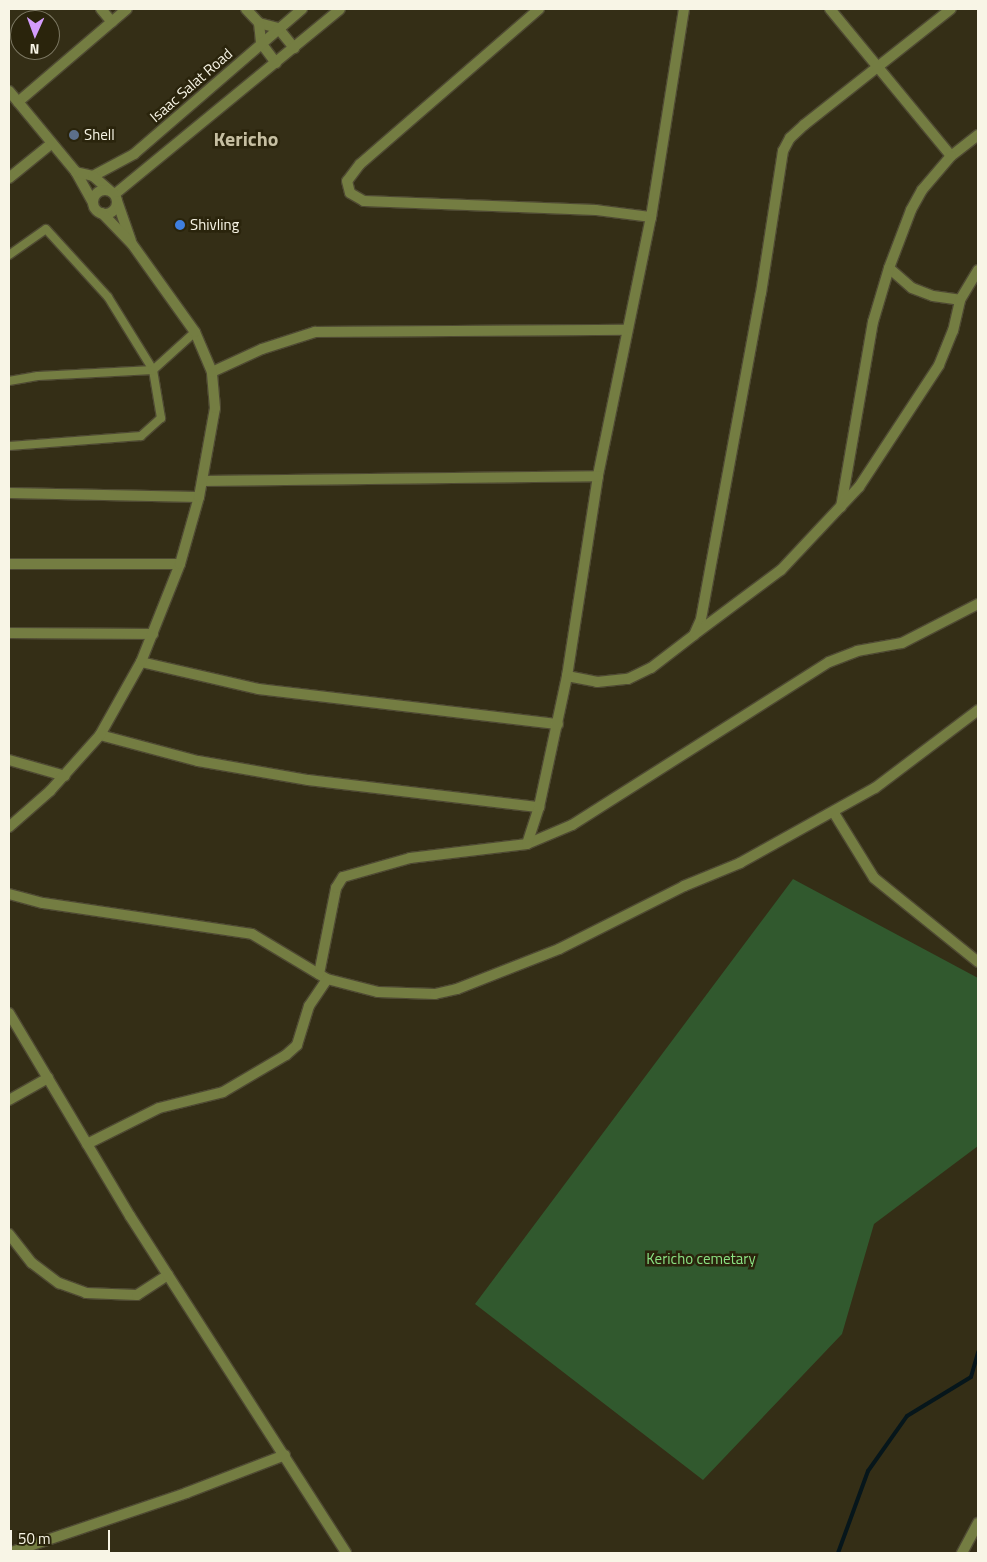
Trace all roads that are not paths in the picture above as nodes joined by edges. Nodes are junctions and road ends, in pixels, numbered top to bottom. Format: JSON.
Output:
{"nodes":[{"id":1,"x":100,"y":9,"type":"edge"},
{"id":2,"x":127,"y":9,"type":"edge"},
{"id":3,"x":246,"y":9,"type":"edge"},
{"id":4,"x":302,"y":9,"type":"edge"},
{"id":5,"x":340,"y":9,"type":"edge"},
{"id":6,"x":539,"y":9,"type":"edge"},
{"id":7,"x":684,"y":9,"type":"edge"},
{"id":8,"x":830,"y":9,"type":"edge"},
{"id":9,"x":951,"y":9,"type":"edge"},
{"id":10,"x":112,"y":22,"type":"junction"},
{"id":11,"x":259,"y":23,"type":"junction"},
{"id":12,"x":278,"y":28,"type":"junction"},
{"id":13,"x":261,"y":43,"type":"junction"},
{"id":14,"x":294,"y":48,"type":"junction"},
{"id":15,"x":276,"y":63,"type":"junction"},
{"id":16,"x":877,"y":67,"type":"junction"},
{"id":17,"x":9,"y":91,"type":"edge"},
{"id":18,"x":18,"y":102,"type":"junction"},
{"id":19,"x":978,"y":135,"type":"edge"},
{"id":20,"x":52,"y":143,"type":"junction"},
{"id":21,"x":950,"y":156,"type":"junction"},
{"id":22,"x":76,"y":172,"type":"junction"},
{"id":23,"x":93,"y":176,"type":"junction"},
{"id":24,"x":9,"y":178,"type":"edge"},
{"id":25,"x":114,"y":195,"type":"junction"},
{"id":26,"x":93,"y":203,"type":"junction"},
{"id":27,"x":102,"y":213,"type":"junction"},
{"id":28,"x":651,"y":217,"type":"junction"},
{"id":29,"x":132,"y":244,"type":"junction"},
{"id":30,"x":9,"y":255,"type":"edge"},
{"id":31,"x":889,"y":268,"type":"junction"},
{"id":32,"x":978,"y":270,"type":"edge"},
{"id":33,"x":960,"y":300,"type":"junction"},
{"id":34,"x":626,"y":330,"type":"junction"},
{"id":35,"x":195,"y":332,"type":"junction"},
{"id":36,"x":153,"y":370,"type":"junction"},
{"id":37,"x":212,"y":372,"type":"junction"},
{"id":38,"x":9,"y":381,"type":"edge"},
{"id":39,"x":9,"y":446,"type":"edge"},
{"id":40,"x":598,"y":476,"type":"junction"},
{"id":41,"x":202,"y":481,"type":"junction"},
{"id":42,"x":9,"y":493,"type":"edge"},
{"id":43,"x":199,"y":497,"type":"junction"},
{"id":44,"x":841,"y":507,"type":"junction"},
{"id":45,"x":9,"y":564,"type":"edge"},
{"id":46,"x":180,"y":564,"type":"junction"},
{"id":47,"x":978,"y":604,"type":"edge"},
{"id":48,"x":9,"y":633,"type":"edge"},
{"id":49,"x":152,"y":634,"type":"junction"},
{"id":50,"x":694,"y":635,"type":"junction"},
{"id":51,"x":141,"y":662,"type":"junction"},
{"id":52,"x":567,"y":676,"type":"junction"},
{"id":53,"x":978,"y":710,"type":"edge"},
{"id":54,"x":558,"y":724,"type":"junction"},
{"id":55,"x":100,"y":735,"type":"junction"},
{"id":56,"x":9,"y":760,"type":"edge"},
{"id":57,"x":65,"y":776,"type":"junction"},
{"id":58,"x":539,"y":807,"type":"junction"},
{"id":59,"x":834,"y":813,"type":"junction"},
{"id":60,"x":9,"y":827,"type":"edge"},
{"id":61,"x":527,"y":844,"type":"junction"},
{"id":62,"x":9,"y":894,"type":"edge"},
{"id":63,"x":978,"y":962,"type":"edge"},
{"id":64,"x":323,"y":976,"type":"junction"},
{"id":65,"x":9,"y":1013,"type":"edge"},
{"id":66,"x":48,"y":1078,"type":"junction"},
{"id":67,"x":9,"y":1100,"type":"edge"},
{"id":68,"x":87,"y":1144,"type":"junction"},
{"id":69,"x":9,"y":1234,"type":"edge"},
{"id":70,"x":168,"y":1275,"type":"junction"},
{"id":71,"x":284,"y":1455,"type":"junction"},
{"id":72,"x":978,"y":1524,"type":"edge"},
{"id":73,"x":9,"y":1553,"type":"edge"},
{"id":74,"x":346,"y":1553,"type":"edge"},
{"id":75,"x":962,"y":1553,"type":"edge"}],
"edges":[{"from":1,"to":10,"type":"street"},
{"from":2,"to":10,"type":"street"},
{"from":3,"to":11,"type":"street"},
{"from":4,"to":12,"type":"street","name":"Isaac Salat Road"},
{"from":5,"to":14,"type":"street"},
{"from":6,"to":28,"type":"street"},
{"from":7,"to":28,"type":"street"},
{"from":8,"to":16,"type":"street"},
{"from":9,"to":16,"type":"street"},
{"from":10,"to":18,"type":"street"},
{"from":11,"to":12,"type":"street"},
{"from":11,"to":13,"type":"street"},
{"from":12,"to":13,"type":"street","name":"Isaac Salat Road"},
{"from":12,"to":14,"type":"street"},
{"from":13,"to":15,"type":"street"},
{"from":13,"to":23,"type":"street","name":"Isaac Salat Road"},
{"from":14,"to":15,"type":"street"},
{"from":15,"to":25,"type":"street"},
{"from":16,"to":21,"type":"street"},
{"from":16,"to":50,"type":"street"},
{"from":17,"to":18,"type":"street"},
{"from":18,"to":20,"type":"street"},
{"from":19,"to":21,"type":"street"},
{"from":20,"to":22,"type":"street"},
{"from":20,"to":24,"type":"street"},
{"from":21,"to":31,"type":"street"},
{"from":22,"to":23,"type":"street"},
{"from":22,"to":26,"type":"street"},
{"from":23,"to":25,"type":"street"},
{"from":25,"to":26,"type":"street"},
{"from":25,"to":27,"type":"street"},
{"from":25,"to":29,"type":"street"},
{"from":26,"to":27,"type":"street"},
{"from":27,"to":29,"type":"street"},
{"from":28,"to":34,"type":"street"},
{"from":29,"to":35,"type":"street"},
{"from":30,"to":36,"type":"lane"},
{"from":31,"to":33,"type":"street"},
{"from":31,"to":44,"type":"street"},
{"from":32,"to":33,"type":"street"},
{"from":33,"to":44,"type":"street"},
{"from":34,"to":37,"type":"street"},
{"from":34,"to":40,"type":"street"},
{"from":35,"to":36,"type":"lane"},
{"from":35,"to":37,"type":"street"},
{"from":36,"to":38,"type":"lane"},
{"from":36,"to":39,"type":"lane"},
{"from":37,"to":41,"type":"street"},
{"from":40,"to":41,"type":"street"},
{"from":40,"to":52,"type":"street"},
{"from":41,"to":43,"type":"street"},
{"from":42,"to":43,"type":"street"},
{"from":43,"to":46,"type":"street"},
{"from":44,"to":50,"type":"street"},
{"from":45,"to":46,"type":"street"},
{"from":46,"to":49,"type":"street"},
{"from":47,"to":61,"type":"street"},
{"from":48,"to":49,"type":"street"},
{"from":49,"to":51,"type":"street"},
{"from":50,"to":52,"type":"street"},
{"from":51,"to":54,"type":"street"},
{"from":51,"to":55,"type":"street"},
{"from":52,"to":54,"type":"street"},
{"from":53,"to":59,"type":"street"},
{"from":54,"to":58,"type":"street"},
{"from":55,"to":57,"type":"street"},
{"from":55,"to":58,"type":"street"},
{"from":56,"to":57,"type":"street"},
{"from":57,"to":60,"type":"street"},
{"from":58,"to":61,"type":"street"},
{"from":59,"to":63,"type":"street"},
{"from":59,"to":64,"type":"street"},
{"from":61,"to":64,"type":"street"},
{"from":62,"to":64,"type":"street"},
{"from":64,"to":68,"type":"street"},
{"from":65,"to":66,"type":"street"},
{"from":66,"to":67,"type":"street"},
{"from":66,"to":68,"type":"street"},
{"from":68,"to":70,"type":"street"},
{"from":69,"to":70,"type":"street"},
{"from":70,"to":71,"type":"street"},
{"from":71,"to":73,"type":"street"},
{"from":71,"to":74,"type":"street"},
{"from":72,"to":75,"type":"street"}]}
